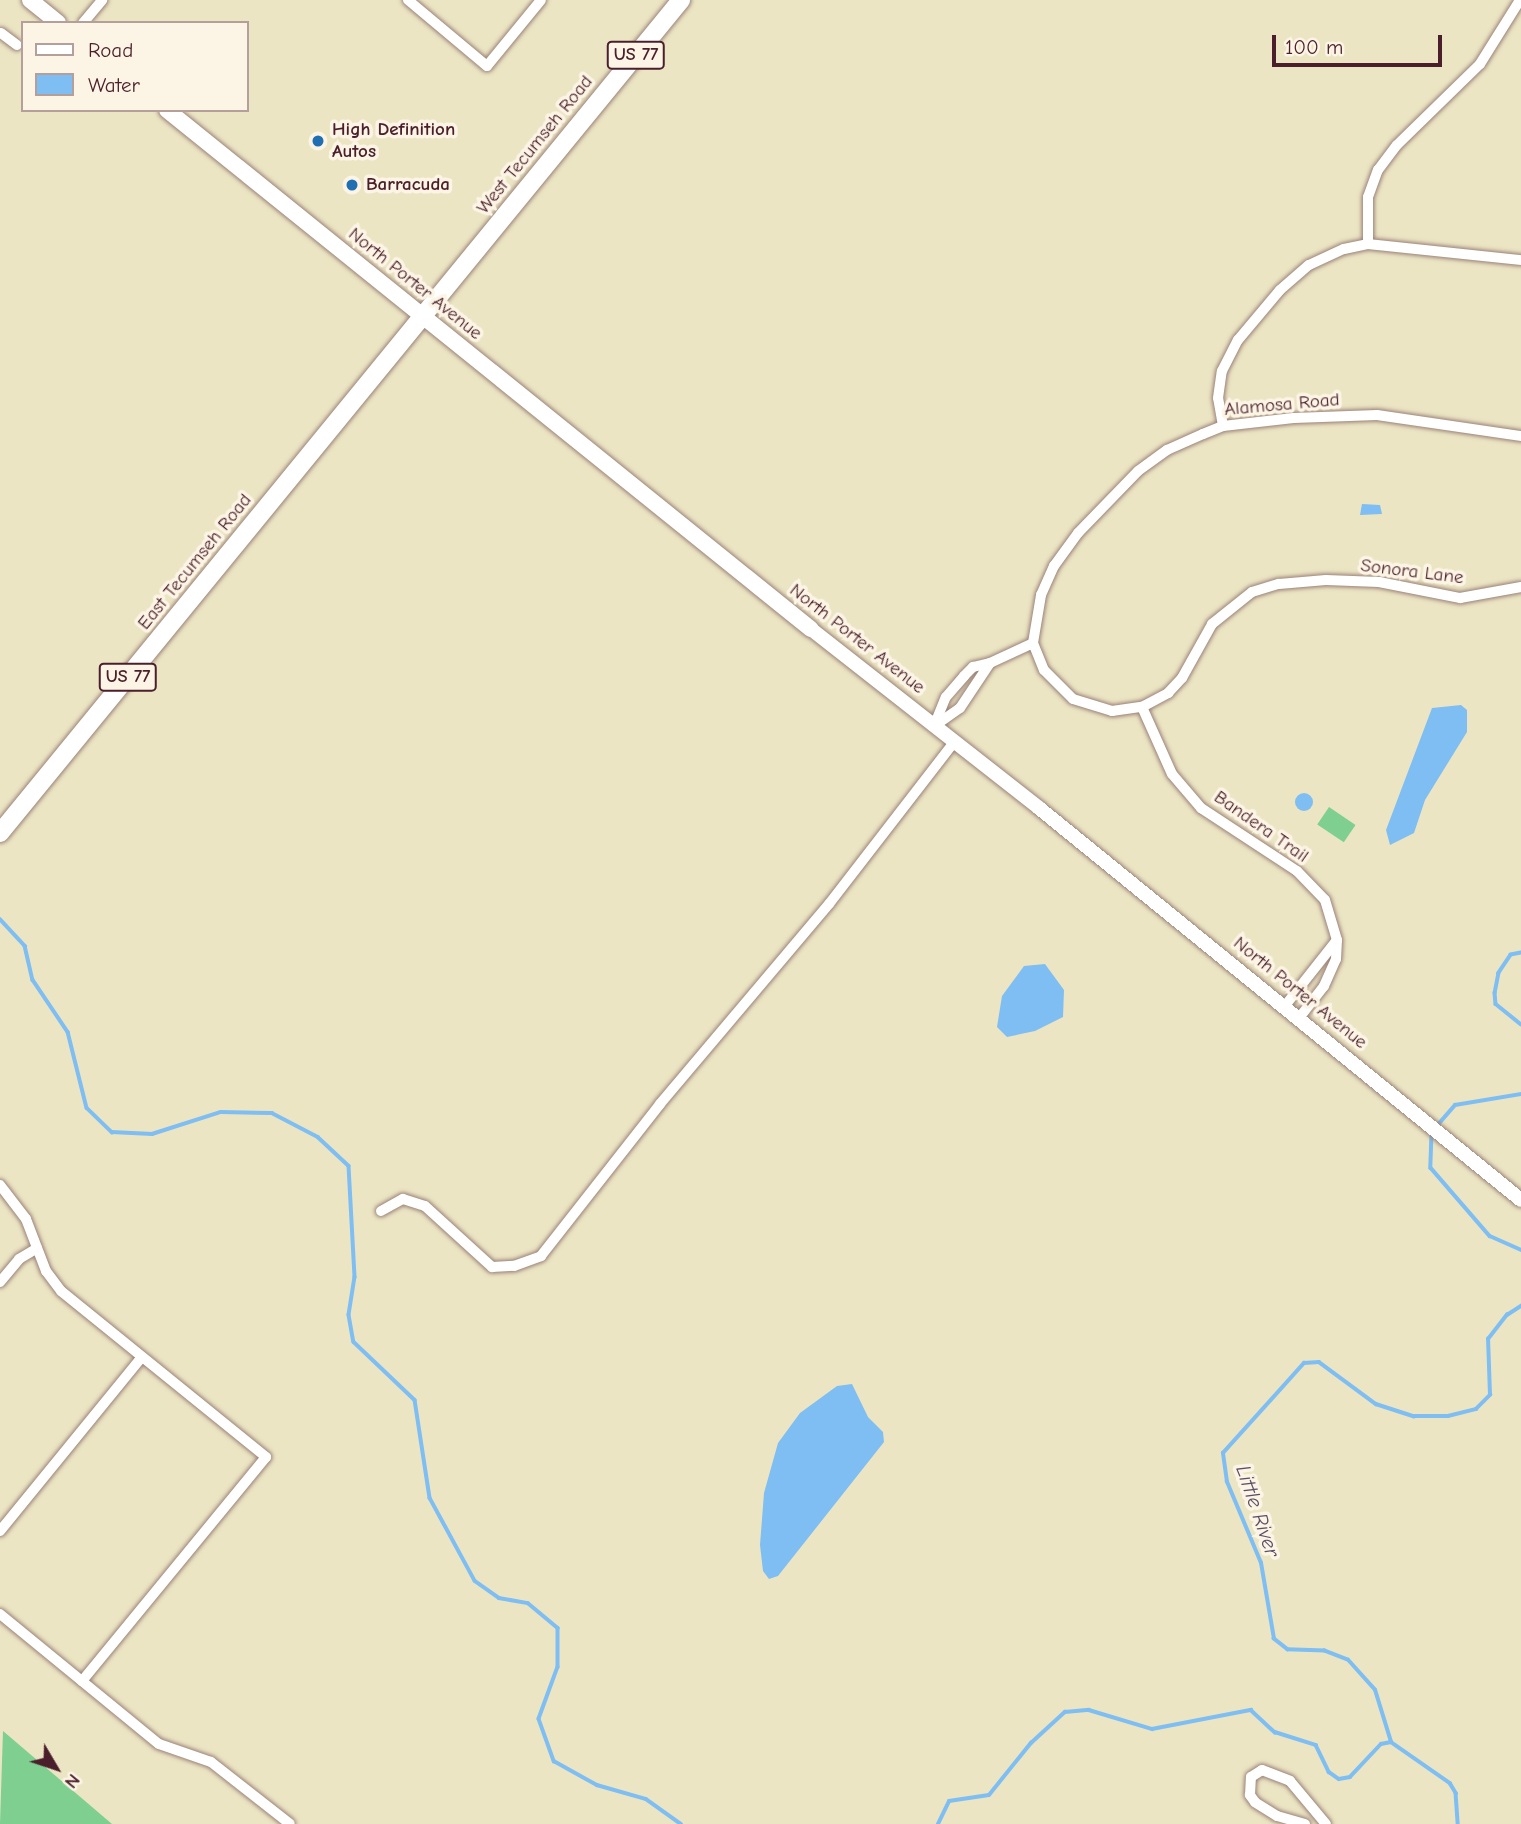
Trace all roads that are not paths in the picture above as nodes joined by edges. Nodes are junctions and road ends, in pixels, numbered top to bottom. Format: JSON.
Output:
{"nodes":[{"id":1,"x":30,"y":0,"type":"edge"},
{"id":2,"x":102,"y":0,"type":"edge"},
{"id":3,"x":408,"y":0,"type":"edge"},
{"id":4,"x":541,"y":0,"type":"edge"},
{"id":5,"x":681,"y":0,"type":"edge"},
{"id":6,"x":1520,"y":0,"type":"edge"},
{"id":7,"x":56,"y":21,"type":"edge"},
{"id":8,"x":85,"y":21,"type":"edge"},
{"id":9,"x":1,"y":33,"type":"edge"},
{"id":10,"x":17,"y":45,"type":"dead end"},
{"id":11,"x":169,"y":112,"type":"edge"},
{"id":12,"x":1367,"y":244,"type":"junction"},
{"id":13,"x":1521,"y":260,"type":"edge"},
{"id":14,"x":422,"y":316,"type":"junction"},
{"id":15,"x":1223,"y":426,"type":"junction"},
{"id":16,"x":1521,"y":436,"type":"edge"},
{"id":17,"x":1521,"y":587,"type":"edge"},
{"id":18,"x":811,"y":629,"type":"joint"},
{"id":19,"x":1033,"y":643,"type":"junction"},
{"id":20,"x":990,"y":663,"type":"junction"},
{"id":21,"x":1142,"y":707,"type":"junction"},
{"id":22,"x":934,"y":726,"type":"junction"},
{"id":23,"x":955,"y":741,"type":"junction"},
{"id":24,"x":2,"y":831,"type":"edge"},
{"id":25,"x":1337,"y":940,"type":"junction"},
{"id":26,"x":1284,"y":1007,"type":"junction"},
{"id":27,"x":1299,"y":1018,"type":"junction"},
{"id":28,"x":0,"y":1185,"type":"edge"},
{"id":29,"x":1521,"y":1200,"type":"edge"},
{"id":30,"x":381,"y":1211,"type":"dead end"},
{"id":31,"x":37,"y":1248,"type":"junction"},
{"id":32,"x":0,"y":1282,"type":"edge"},
{"id":33,"x":141,"y":1358,"type":"junction"},
{"id":34,"x":0,"y":1531,"type":"edge"},
{"id":35,"x":0,"y":1614,"type":"edge"},
{"id":36,"x":82,"y":1681,"type":"junction"},
{"id":37,"x":290,"y":1824,"type":"edge"},
{"id":38,"x":1306,"y":1824,"type":"edge"},
{"id":39,"x":1326,"y":1824,"type":"edge"}],
"edges":[{"from":1,"to":7,"type":"main road"},
{"from":2,"to":8,"type":"street"},
{"from":3,"to":4,"type":"street"},
{"from":5,"to":14,"type":"main road","name":"West Tecumseh Road","number":"US 77"},
{"from":6,"to":12,"type":"street"},
{"from":9,"to":10,"type":"street"},
{"from":11,"to":14,"type":"main road","name":"North Porter Avenue"},
{"from":12,"to":13,"type":"street"},
{"from":12,"to":15,"type":"street"},
{"from":14,"to":18,"type":"main road","name":"North Porter Avenue"},
{"from":14,"to":24,"type":"main road","name":"East Tecumseh Road","number":"US 77"},
{"from":15,"to":16,"type":"street","name":"Alamosa Road"},
{"from":15,"to":19,"type":"street","name":"Alamosa Road"},
{"from":17,"to":21,"type":"street","name":"Sonora Lane"},
{"from":18,"to":22,"type":"street","name":"North Porter Avenue"},
{"from":19,"to":20,"type":"street"},
{"from":19,"to":21,"type":"street"},
{"from":20,"to":22,"type":"street"},
{"from":20,"to":22,"type":"street"},
{"from":21,"to":25,"type":"street","name":"Bandera Trail"},
{"from":22,"to":23,"type":"street","name":"North Porter Avenue"},
{"from":23,"to":26,"type":"street","name":"North Porter Avenue"},
{"from":23,"to":30,"type":"street"},
{"from":25,"to":26,"type":"street"},
{"from":25,"to":27,"type":"street","name":"Bandera Trail"},
{"from":26,"to":27,"type":"street","name":"North Porter Avenue"},
{"from":27,"to":29,"type":"street","name":"North Porter Avenue"},
{"from":28,"to":31,"type":"street"},
{"from":31,"to":32,"type":"street"},
{"from":31,"to":33,"type":"street"},
{"from":33,"to":34,"type":"street"},
{"from":33,"to":36,"type":"street"},
{"from":35,"to":36,"type":"street"},
{"from":36,"to":37,"type":"street"},
{"from":38,"to":39,"type":"street"}]}
